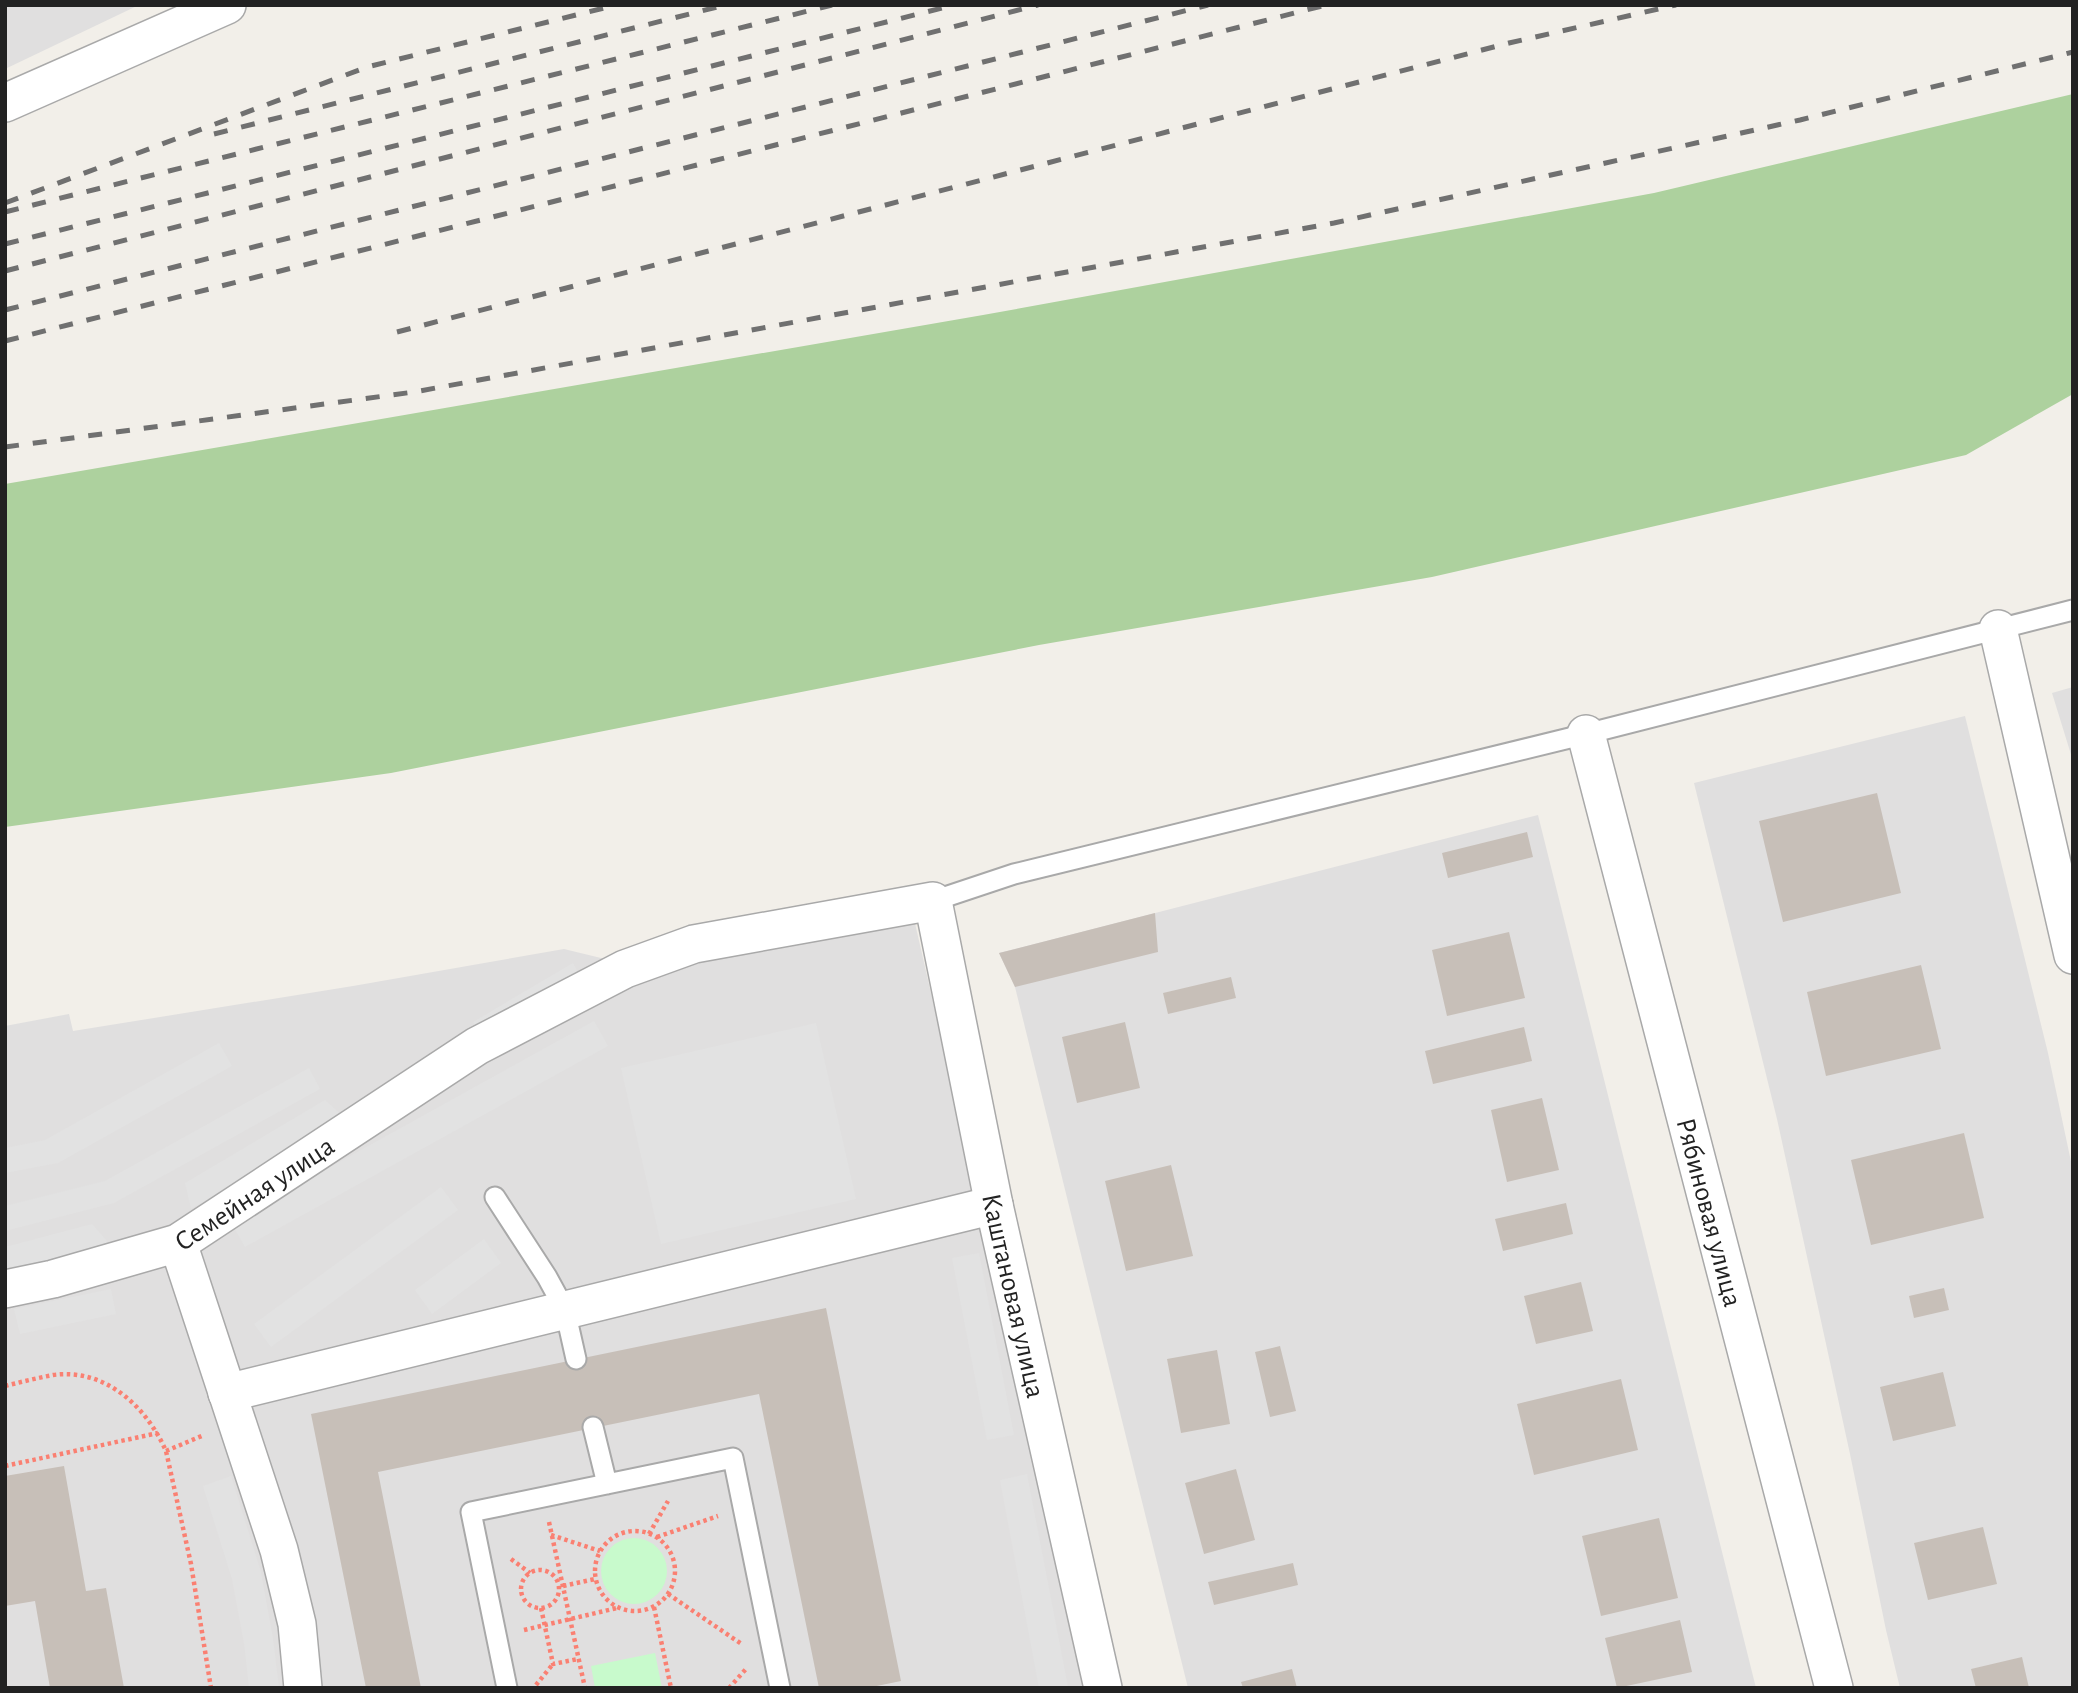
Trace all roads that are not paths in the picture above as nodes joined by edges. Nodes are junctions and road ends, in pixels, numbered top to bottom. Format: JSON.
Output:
{"nodes":[{"id":1,"x":227,"y":5,"type":"edge"},
{"id":2,"x":5,"y":103,"type":"edge"},
{"id":3,"x":2073,"y":610,"type":"edge"},
{"id":4,"x":1998,"y":629,"type":"junction"},
{"id":5,"x":1586,"y":734,"type":"junction"},
{"id":6,"x":933,"y":901,"type":"junction"},
{"id":7,"x":2073,"y":955,"type":"edge"},
{"id":8,"x":495,"y":1197,"type":"dead end"},
{"id":9,"x":994,"y":1205,"type":"junction"},
{"id":10,"x":178,"y":1243,"type":"junction"},
{"id":11,"x":5,"y":1289,"type":"edge"},
{"id":12,"x":565,"y":1310,"type":"junction"},
{"id":13,"x":576,"y":1359,"type":"dead end"},
{"id":14,"x":227,"y":1393,"type":"junction"},
{"id":15,"x":593,"y":1427,"type":"dead end"},
{"id":16,"x":607,"y":1484,"type":"junction"},
{"id":17,"x":303,"y":1688,"type":"edge"},
{"id":18,"x":507,"y":1688,"type":"edge"},
{"id":19,"x":780,"y":1688,"type":"edge"},
{"id":20,"x":1103,"y":1688,"type":"edge"},
{"id":21,"x":1834,"y":1688,"type":"edge"}],
"edges":[{"from":1,"to":2,"type":"street"},
{"from":3,"to":4,"type":"lane"},
{"from":4,"to":5,"type":"lane"},
{"from":4,"to":7,"type":"street"},
{"from":5,"to":6,"type":"lane"},
{"from":5,"to":21,"type":"street","name":"Рябиновая улица"},
{"from":6,"to":9,"type":"street","name":"Каштановая улица"},
{"from":6,"to":10,"type":"street","name":"Семейная улица"},
{"from":8,"to":12,"type":"lane"},
{"from":9,"to":12,"type":"street"},
{"from":9,"to":20,"type":"street","name":"Каштановая улица"},
{"from":10,"to":11,"type":"street","name":"Семейная улица"},
{"from":10,"to":14,"type":"street"},
{"from":12,"to":13,"type":"lane"},
{"from":12,"to":14,"type":"street"},
{"from":14,"to":17,"type":"street"},
{"from":15,"to":16,"type":"lane"},
{"from":16,"to":18,"type":"lane"},
{"from":16,"to":19,"type":"lane"}]}
